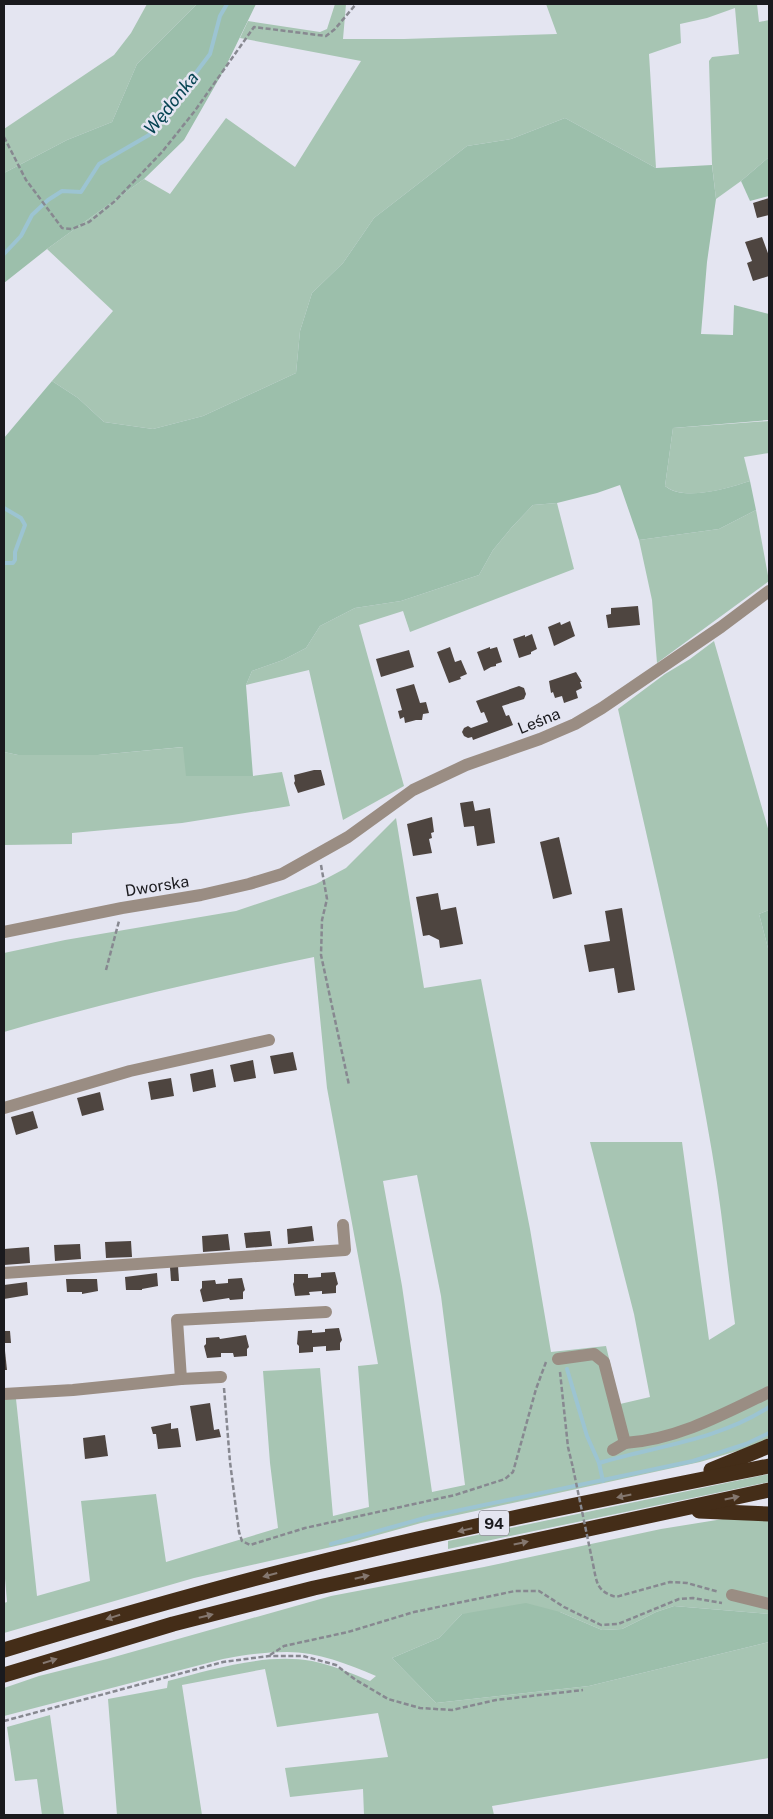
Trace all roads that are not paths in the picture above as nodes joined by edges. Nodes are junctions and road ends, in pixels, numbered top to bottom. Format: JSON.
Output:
{"nodes":[{"id":1,"x":769,"y":591,"type":"edge"},
{"id":2,"x":315,"y":856,"type":"joint"},
{"id":3,"x":4,"y":932,"type":"edge"},
{"id":4,"x":270,"y":1040,"type":"dead end"},
{"id":5,"x":4,"y":1108,"type":"edge"},
{"id":6,"x":343,"y":1225,"type":"dead end"},
{"id":7,"x":4,"y":1273,"type":"edge"},
{"id":8,"x":326,"y":1312,"type":"dead end"},
{"id":9,"x":558,"y":1359,"type":"road end"},
{"id":10,"x":222,"y":1377,"type":"road end"},
{"id":11,"x":181,"y":1379,"type":"junction"},
{"id":12,"x":769,"y":1392,"type":"edge"},
{"id":13,"x":4,"y":1394,"type":"edge"},
{"id":14,"x":625,"y":1443,"type":"junction"},
{"id":15,"x":769,"y":1446,"type":"edge"},
{"id":16,"x":613,"y":1450,"type":"dead end"},
{"id":17,"x":769,"y":1466,"type":"edge"},
{"id":18,"x":672,"y":1486,"type":"junction"},
{"id":19,"x":769,"y":1490,"type":"edge"},
{"id":20,"x":668,"y":1511,"type":"junction"},
{"id":21,"x":769,"y":1514,"type":"edge"},
{"id":22,"x":730,"y":1600,"type":"road end"},
{"id":23,"x":769,"y":1604,"type":"edge"},
{"id":24,"x":4,"y":1650,"type":"edge"},
{"id":25,"x":4,"y":1675,"type":"edge"}],
"edges":[{"from":1,"to":2,"type":"street","name":"Leśna"},
{"from":2,"to":3,"type":"street","name":"Dworska"},
{"from":4,"to":5,"type":"street"},
{"from":6,"to":7,"type":"street"},
{"from":8,"to":11,"type":"street"},
{"from":9,"to":14,"type":"street"},
{"from":10,"to":11,"type":"street"},
{"from":11,"to":13,"type":"street"},
{"from":12,"to":14,"type":"street"},
{"from":14,"to":16,"type":"street"},
{"from":15,"to":18,"type":"highway","number":"94"},
{"from":17,"to":18,"type":"highway"},
{"from":18,"to":24,"type":"highway","number":"94","one_way":true},
{"from":20,"to":19,"type":"highway","number":"94","one_way":true},
{"from":20,"to":21,"type":"highway"},
{"from":25,"to":20,"type":"highway","number":"94","one_way":true},
{"from":22,"to":23,"type":"street"}]}
